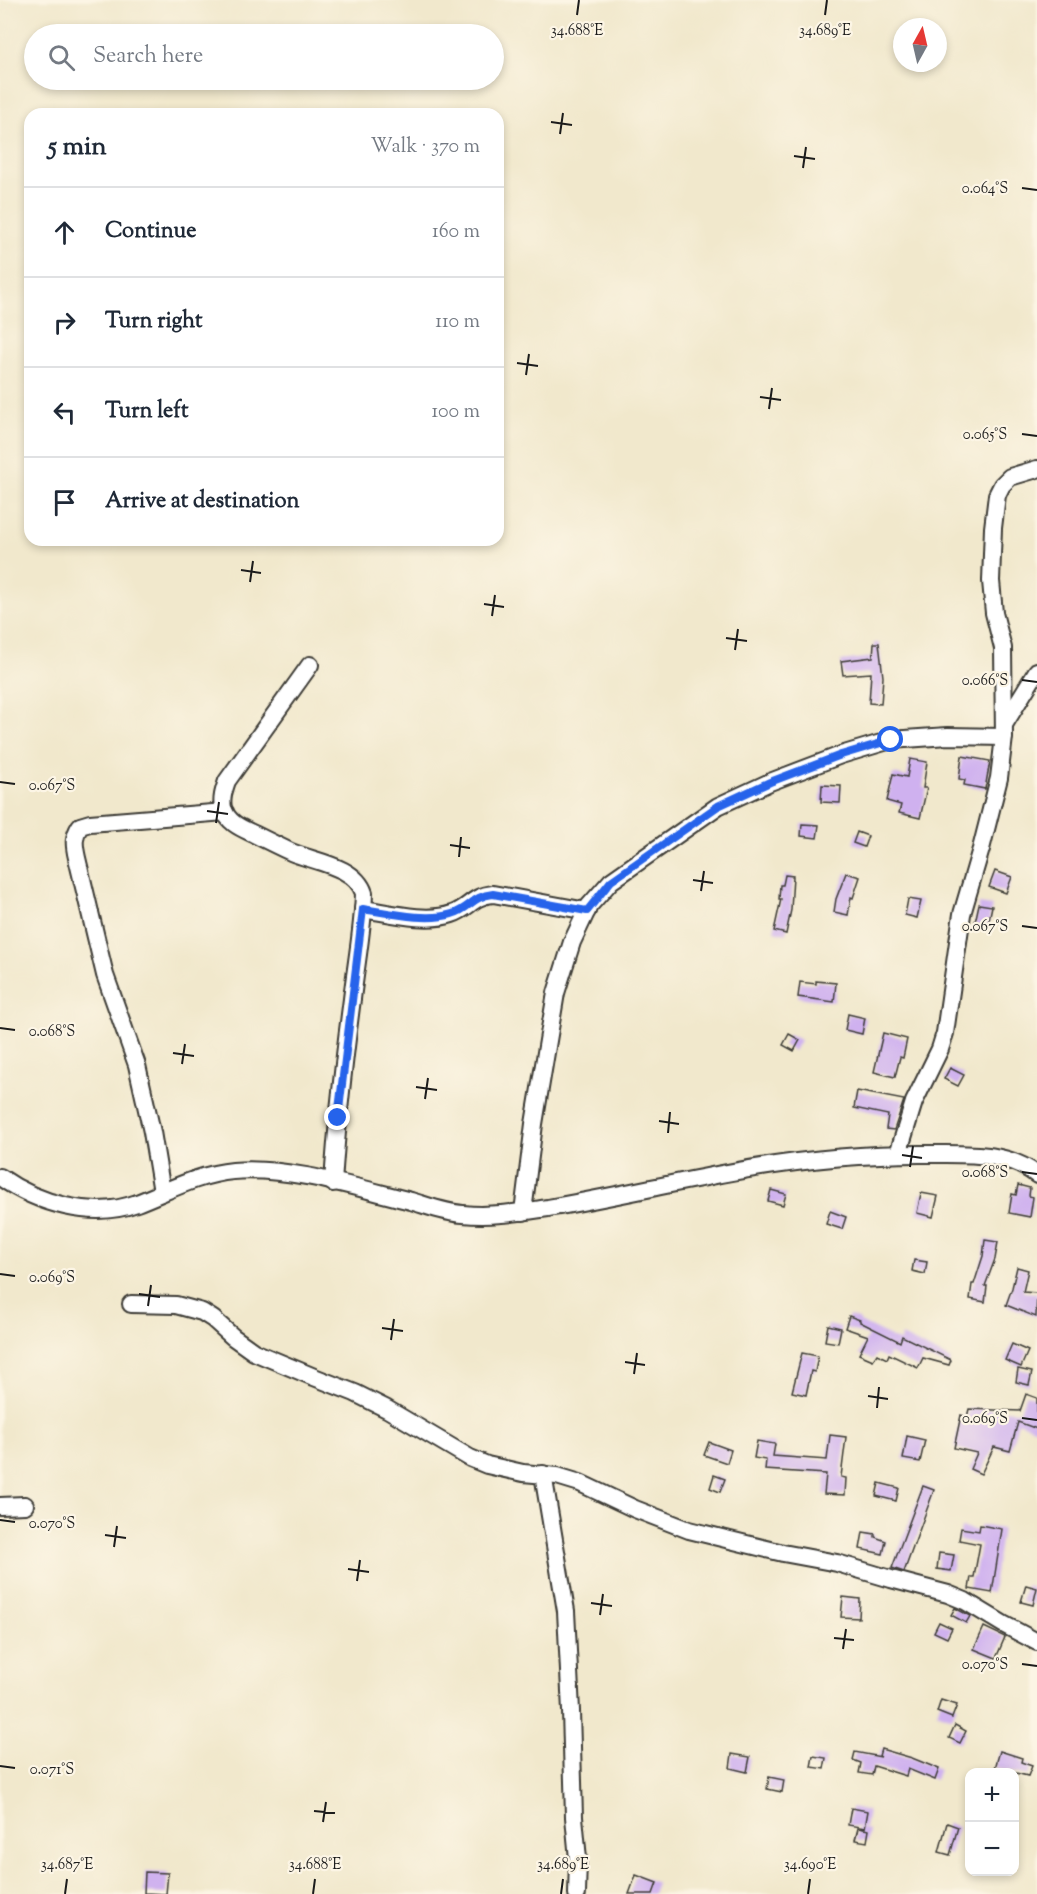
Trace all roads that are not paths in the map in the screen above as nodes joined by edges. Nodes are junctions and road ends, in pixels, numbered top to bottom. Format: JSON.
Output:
{"nodes":[{"id":1,"x":1037,"y":469,"type":"edge"},
{"id":2,"x":310,"y":665,"type":"dead end"},
{"id":3,"x":1037,"y":671,"type":"edge"},
{"id":4,"x":1004,"y":730,"type":"junction"},
{"id":5,"x":225,"y":812,"type":"junction"},
{"id":6,"x":363,"y":909,"type":"junction"},
{"id":7,"x":587,"y":911,"type":"junction"},
{"id":8,"x":898,"y":1154,"type":"junction"},
{"id":9,"x":1037,"y":1175,"type":"edge"},
{"id":10,"x":0,"y":1177,"type":"edge"},
{"id":11,"x":333,"y":1183,"type":"junction"},
{"id":12,"x":162,"y":1192,"type":"junction"},
{"id":13,"x":523,"y":1212,"type":"junction"},
{"id":14,"x":131,"y":1304,"type":"dead end"},
{"id":15,"x":543,"y":1474,"type":"junction"},
{"id":16,"x":0,"y":1506,"type":"edge"},
{"id":17,"x":25,"y":1506,"type":"dead end"},
{"id":18,"x":1037,"y":1642,"type":"edge"},
{"id":19,"x":577,"y":1894,"type":"edge"}],
"edges":[{"from":1,"to":4,"type":"street"},
{"from":2,"to":5,"type":"street"},
{"from":3,"to":4,"type":"street"},
{"from":4,"to":7,"type":"street"},
{"from":4,"to":8,"type":"street"},
{"from":5,"to":6,"type":"street"},
{"from":5,"to":12,"type":"street"},
{"from":6,"to":7,"type":"street"},
{"from":6,"to":11,"type":"street"},
{"from":7,"to":13,"type":"street"},
{"from":8,"to":9,"type":"street"},
{"from":8,"to":13,"type":"street"},
{"from":10,"to":12,"type":"street"},
{"from":11,"to":12,"type":"street"},
{"from":11,"to":13,"type":"street"},
{"from":14,"to":15,"type":"street"},
{"from":15,"to":18,"type":"street"},
{"from":15,"to":19,"type":"street"},
{"from":16,"to":17,"type":"street"}]}
